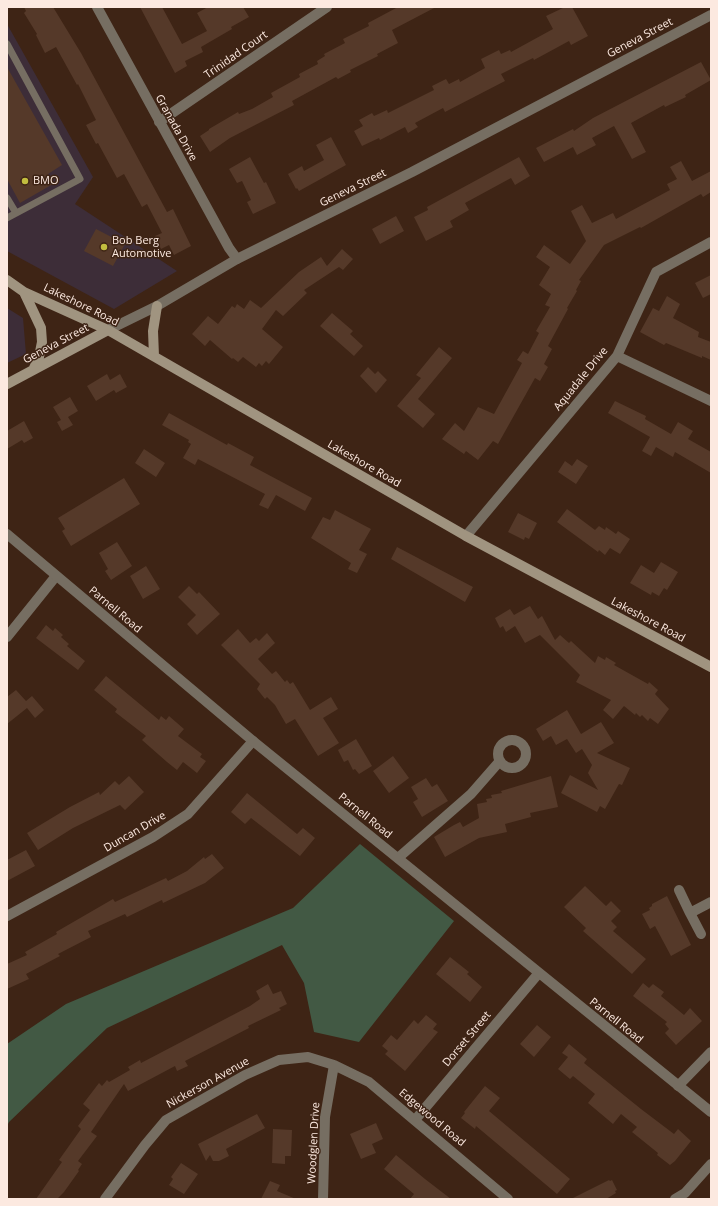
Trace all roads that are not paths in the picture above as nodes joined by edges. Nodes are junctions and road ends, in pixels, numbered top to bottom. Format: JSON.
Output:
{"nodes":[{"id":1,"x":97,"y":7,"type":"edge"},
{"id":2,"x":327,"y":7,"type":"edge"},
{"id":3,"x":711,"y":15,"type":"edge"},
{"id":4,"x":7,"y":44,"type":"edge"},
{"id":5,"x":159,"y":122,"type":"junction"},
{"id":6,"x":7,"y":198,"type":"edge"},
{"id":7,"x":16,"y":213,"type":"junction"},
{"id":8,"x":7,"y":218,"type":"edge"},
{"id":9,"x":711,"y":242,"type":"edge"},
{"id":10,"x":237,"y":259,"type":"junction"},
{"id":11,"x":7,"y":280,"type":"edge"},
{"id":12,"x":24,"y":292,"type":"junction"},
{"id":13,"x":157,"y":306,"type":"junction"},
{"id":14,"x":108,"y":330,"type":"junction"},
{"id":15,"x":154,"y":356,"type":"junction"},
{"id":16,"x":617,"y":356,"type":"junction"},
{"id":17,"x":33,"y":370,"type":"junction"},
{"id":18,"x":7,"y":384,"type":"edge"},
{"id":19,"x":711,"y":402,"type":"edge"},
{"id":20,"x":7,"y":534,"type":"edge"},
{"id":21,"x":466,"y":536,"type":"junction"},
{"id":22,"x":56,"y":576,"type":"junction"},
{"id":23,"x":7,"y":637,"type":"edge"},
{"id":24,"x":711,"y":667,"type":"edge"},
{"id":25,"x":253,"y":741,"type":"junction"},
{"id":26,"x":499,"y":762,"type":"dead end"},
{"id":27,"x":398,"y":858,"type":"junction"},
{"id":28,"x":679,"y":890,"type":"dead end"},
{"id":29,"x":711,"y":902,"type":"edge"},
{"id":30,"x":690,"y":913,"type":"junction"},
{"id":31,"x":7,"y":916,"type":"edge"},
{"id":32,"x":701,"y":934,"type":"dead end"},
{"id":33,"x":538,"y":974,"type":"junction"},
{"id":34,"x":711,"y":1052,"type":"edge"},
{"id":35,"x":334,"y":1065,"type":"junction"},
{"id":36,"x":678,"y":1086,"type":"junction"},
{"id":37,"x":711,"y":1112,"type":"edge"},
{"id":38,"x":415,"y":1120,"type":"junction"},
{"id":39,"x":711,"y":1164,"type":"edge"},
{"id":40,"x":105,"y":1199,"type":"edge"},
{"id":41,"x":323,"y":1199,"type":"edge"},
{"id":42,"x":508,"y":1199,"type":"edge"},
{"id":43,"x":676,"y":1199,"type":"edge"}],
"edges":[{"from":1,"to":5,"type":"street","name":"Granada Drive"},
{"from":2,"to":5,"type":"street","name":"Trinidad Court"},
{"from":3,"to":10,"type":"street","name":"Geneva Street"},
{"from":4,"to":7,"type":"lane"},
{"from":5,"to":10,"type":"street","name":"Granada Drive"},
{"from":6,"to":7,"type":"lane"},
{"from":7,"to":8,"type":"lane"},
{"from":9,"to":16,"type":"street","name":"Aquadale Drive"},
{"from":10,"to":13,"type":"street","name":"Geneva Street"},
{"from":11,"to":12,"type":"main road","name":"Lakeshore Road"},
{"from":12,"to":14,"type":"main road","name":"Lakeshore Road"},
{"from":12,"to":17,"type":"main road"},
{"from":13,"to":14,"type":"street","name":"Geneva Street"},
{"from":13,"to":15,"type":"main road"},
{"from":14,"to":15,"type":"main road","name":"Lakeshore Road"},
{"from":14,"to":17,"type":"main road","name":"Geneva Street"},
{"from":15,"to":21,"type":"main road","name":"Lakeshore Road"},
{"from":16,"to":19,"type":"street"},
{"from":16,"to":21,"type":"street","name":"Aquadale Drive"},
{"from":17,"to":18,"type":"main road","name":"Geneva Street"},
{"from":20,"to":22,"type":"street","name":"Parnell Road"},
{"from":21,"to":24,"type":"main road","name":"Lakeshore Road"},
{"from":22,"to":23,"type":"street"},
{"from":22,"to":25,"type":"street","name":"Parnell Road"},
{"from":25,"to":27,"type":"street","name":"Parnell Road"},
{"from":25,"to":31,"type":"street","name":"Duncan Drive"},
{"from":26,"to":27,"type":"street"},
{"from":27,"to":33,"type":"street","name":"Parnell Road"},
{"from":28,"to":30,"type":"street"},
{"from":29,"to":30,"type":"street"},
{"from":30,"to":32,"type":"street"},
{"from":33,"to":36,"type":"street","name":"Parnell Road"},
{"from":33,"to":38,"type":"street","name":"Dorset Street"},
{"from":34,"to":36,"type":"street"},
{"from":35,"to":38,"type":"street","name":"Edgewood Road"},
{"from":35,"to":40,"type":"street","name":"Nickerson Avenue"},
{"from":35,"to":41,"type":"street","name":"Woodglen Drive"},
{"from":36,"to":37,"type":"street","name":"Parnell Road"},
{"from":38,"to":42,"type":"street","name":"Edgewood Road"},
{"from":39,"to":43,"type":"street"}]}
